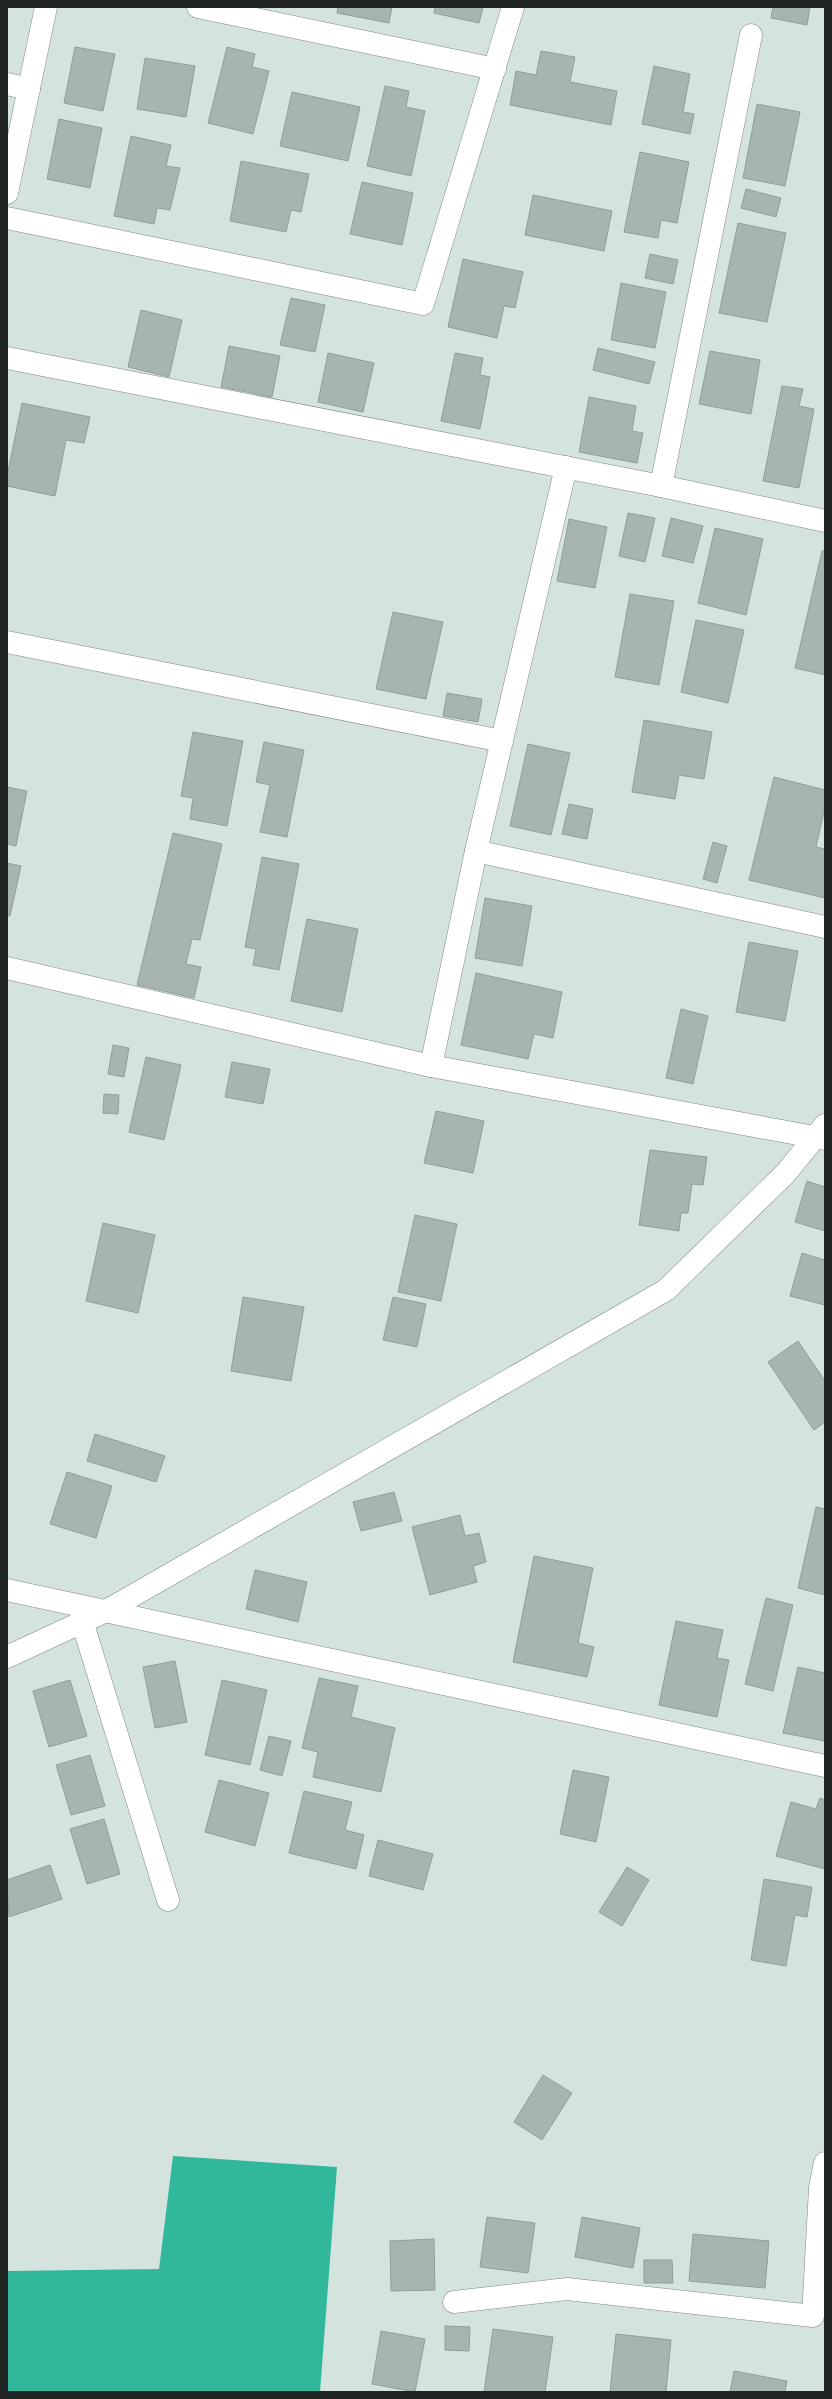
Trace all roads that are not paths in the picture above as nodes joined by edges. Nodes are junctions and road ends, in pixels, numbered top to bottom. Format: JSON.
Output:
{"nodes":[{"id":1,"x":46,"y":7,"type":"edge"},
{"id":2,"x":198,"y":7,"type":"edge"},
{"id":3,"x":513,"y":7,"type":"edge"},
{"id":4,"x":751,"y":35,"type":"dead end"},
{"id":5,"x":495,"y":69,"type":"junction"},
{"id":6,"x":7,"y":84,"type":"edge"},
{"id":7,"x":29,"y":89,"type":"junction"},
{"id":8,"x":7,"y":193,"type":"edge"},
{"id":9,"x":7,"y":218,"type":"edge"},
{"id":10,"x":7,"y":358,"type":"edge"},
{"id":11,"x":566,"y":467,"type":"junction"},
{"id":12,"x":661,"y":486,"type":"junction"},
{"id":13,"x":825,"y":521,"type":"edge"},
{"id":14,"x":7,"y":642,"type":"edge"},
{"id":15,"x":502,"y":741,"type":"junction"},
{"id":16,"x":476,"y":850,"type":"junction"},
{"id":17,"x":825,"y":927,"type":"edge"},
{"id":18,"x":7,"y":968,"type":"edge"},
{"id":19,"x":431,"y":1066,"type":"junction"},
{"id":20,"x":821,"y":1133,"type":"edge"},
{"id":21,"x":7,"y":1590,"type":"edge"},
{"id":22,"x":106,"y":1611,"type":"junction"},
{"id":23,"x":82,"y":1621,"type":"junction"},
{"id":24,"x":7,"y":1657,"type":"edge"},
{"id":25,"x":825,"y":1766,"type":"edge"},
{"id":26,"x":168,"y":1900,"type":"dead end"},
{"id":27,"x":825,"y":2163,"type":"edge"},
{"id":28,"x":454,"y":2302,"type":"dead end"}],
"edges":[{"from":1,"to":7,"type":"street"},
{"from":2,"to":5,"type":"street"},
{"from":3,"to":5,"type":"street"},
{"from":4,"to":12,"type":"street"},
{"from":5,"to":9,"type":"street"},
{"from":6,"to":7,"type":"street"},
{"from":7,"to":8,"type":"street"},
{"from":10,"to":11,"type":"street"},
{"from":11,"to":12,"type":"street"},
{"from":11,"to":15,"type":"street"},
{"from":12,"to":13,"type":"street"},
{"from":14,"to":15,"type":"street"},
{"from":15,"to":16,"type":"street"},
{"from":16,"to":17,"type":"street"},
{"from":16,"to":19,"type":"street"},
{"from":18,"to":19,"type":"street"},
{"from":19,"to":20,"type":"street"},
{"from":20,"to":22,"type":"street"},
{"from":21,"to":22,"type":"street"},
{"from":22,"to":23,"type":"street"},
{"from":22,"to":25,"type":"street"},
{"from":23,"to":24,"type":"street"},
{"from":23,"to":26,"type":"street"},
{"from":27,"to":28,"type":"street"}]}
